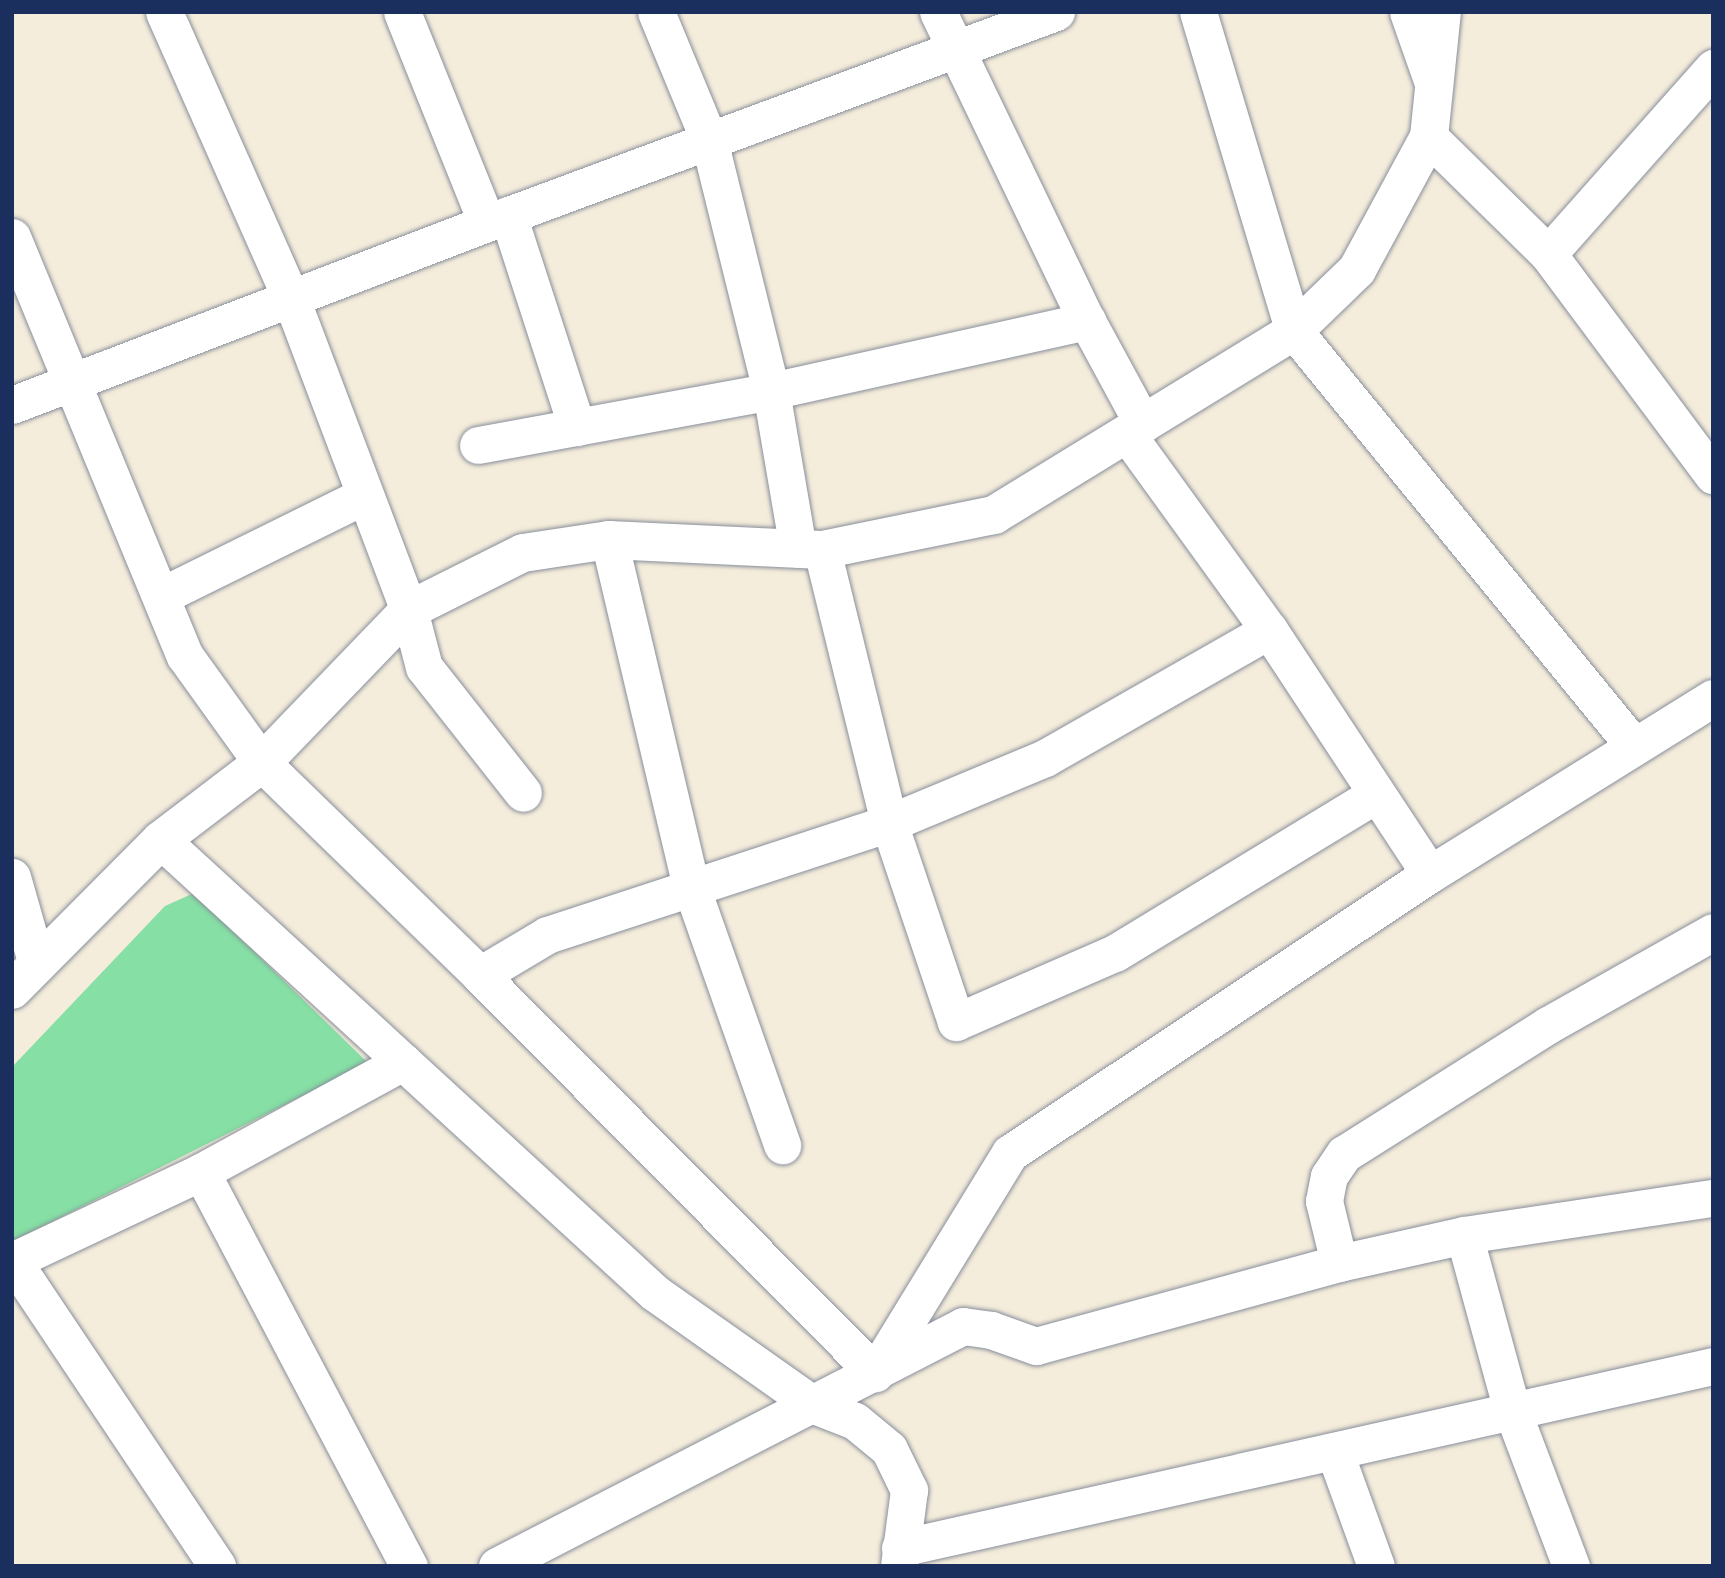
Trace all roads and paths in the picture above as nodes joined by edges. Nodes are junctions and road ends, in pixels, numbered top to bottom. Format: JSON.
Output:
{"nodes":[{"id":1,"x":164,"y":12,"type":"edge"},
{"id":2,"x":402,"y":12,"type":"edge"},
{"id":3,"x":656,"y":12,"type":"edge"},
{"id":4,"x":939,"y":12,"type":"edge"},
{"id":5,"x":1056,"y":12,"type":"edge"},
{"id":6,"x":1198,"y":12,"type":"edge"},
{"id":7,"x":1408,"y":12,"type":"edge"},
{"id":8,"x":1442,"y":12,"type":"edge"},
{"id":9,"x":957,"y":49,"type":"junction"},
{"id":10,"x":1713,"y":68,"type":"edge"},
{"id":11,"x":1434,"y":86,"type":"junction"},
{"id":12,"x":1429,"y":137,"type":"junction"},
{"id":13,"x":709,"y":141,"type":"junction"},
{"id":14,"x":497,"y":219,"type":"junction"},
{"id":15,"x":12,"y":237,"type":"edge"},
{"id":16,"x":1548,"y":254,"type":"junction"},
{"id":17,"x":292,"y":301,"type":"junction"},
{"id":18,"x":1087,"y":321,"type":"junction"},
{"id":19,"x":1294,"y":331,"type":"junction"},
{"id":20,"x":75,"y":380,"type":"junction"},
{"id":21,"x":771,"y":391,"type":"junction"},
{"id":22,"x":12,"y":405,"type":"edge"},
{"id":23,"x":577,"y":427,"type":"junction"},
{"id":24,"x":1135,"y":429,"type":"junction"},
{"id":25,"x":478,"y":445,"type":"dead end"},
{"id":26,"x":1713,"y":475,"type":"edge"},
{"id":27,"x":363,"y":496,"type":"junction"},
{"id":28,"x":609,"y":540,"type":"junction"},
{"id":29,"x":810,"y":550,"type":"junction"},
{"id":30,"x":161,"y":596,"type":"junction"},
{"id":31,"x":409,"y":610,"type":"junction"},
{"id":32,"x":1269,"y":630,"type":"junction"},
{"id":33,"x":1713,"y":698,"type":"edge"},
{"id":34,"x":1634,"y":746,"type":"junction"},
{"id":35,"x":262,"y":763,"type":"junction"},
{"id":36,"x":523,"y":793,"type":"dead end"},
{"id":37,"x":1377,"y":794,"type":"junction"},
{"id":38,"x":889,"y":823,"type":"junction"},
{"id":39,"x":161,"y":840,"type":"junction"},
{"id":40,"x":1430,"y":874,"type":"junction"},
{"id":41,"x":12,"y":877,"type":"edge"},
{"id":42,"x":691,"y":886,"type":"junction"},
{"id":43,"x":1713,"y":932,"type":"edge"},
{"id":44,"x":480,"y":975,"type":"junction"},
{"id":45,"x":25,"y":977,"type":"edge"},
{"id":46,"x":403,"y":1062,"type":"junction"},
{"id":47,"x":782,"y":1145,"type":"dead end"},
{"id":48,"x":201,"y":1172,"type":"junction"},
{"id":49,"x":1713,"y":1198,"type":"edge"},
{"id":50,"x":1464,"y":1235,"type":"junction"},
{"id":51,"x":13,"y":1261,"type":"edge"},
{"id":52,"x":1339,"y":1263,"type":"junction"},
{"id":53,"x":1713,"y":1366,"type":"edge"},
{"id":54,"x":874,"y":1373,"type":"junction"},
{"id":55,"x":814,"y":1405,"type":"junction"},
{"id":56,"x":1511,"y":1410,"type":"junction"},
{"id":57,"x":1335,"y":1453,"type":"junction"},
{"id":58,"x":898,"y":1561,"type":"edge"},
{"id":59,"x":217,"y":1566,"type":"edge"},
{"id":60,"x":409,"y":1566,"type":"edge"},
{"id":61,"x":497,"y":1566,"type":"edge"},
{"id":62,"x":1376,"y":1566,"type":"edge"},
{"id":63,"x":1571,"y":1566,"type":"edge"}],
"edges":[{"from":1,"to":17,"type":"street"},
{"from":2,"to":14,"type":"street"},
{"from":3,"to":13,"type":"street"},
{"from":4,"to":9,"type":"street"},
{"from":5,"to":9,"type":"street"},
{"from":6,"to":19,"type":"street"},
{"from":7,"to":11,"type":"street"},
{"from":8,"to":11,"type":"street"},
{"from":9,"to":13,"type":"street"},
{"from":9,"to":18,"type":"street"},
{"from":10,"to":16,"type":"street"},
{"from":11,"to":12,"type":"street"},
{"from":12,"to":16,"type":"street"},
{"from":12,"to":19,"type":"street"},
{"from":13,"to":14,"type":"street"},
{"from":13,"to":21,"type":"street"},
{"from":14,"to":17,"type":"street"},
{"from":14,"to":23,"type":"street"},
{"from":15,"to":20,"type":"street"},
{"from":16,"to":26,"type":"street"},
{"from":17,"to":20,"type":"street"},
{"from":17,"to":27,"type":"street"},
{"from":18,"to":21,"type":"street"},
{"from":18,"to":24,"type":"street"},
{"from":19,"to":24,"type":"street"},
{"from":19,"to":34,"type":"street"},
{"from":20,"to":22,"type":"street"},
{"from":20,"to":30,"type":"street"},
{"from":21,"to":23,"type":"street"},
{"from":21,"to":29,"type":"street"},
{"from":23,"to":25,"type":"street"},
{"from":24,"to":29,"type":"street"},
{"from":24,"to":32,"type":"street"},
{"from":27,"to":30,"type":"street"},
{"from":27,"to":31,"type":"street"},
{"from":28,"to":29,"type":"street"},
{"from":28,"to":31,"type":"street"},
{"from":28,"to":42,"type":"street"},
{"from":29,"to":38,"type":"street"},
{"from":30,"to":35,"type":"street"},
{"from":31,"to":35,"type":"street"},
{"from":31,"to":36,"type":"street"},
{"from":32,"to":37,"type":"street"},
{"from":32,"to":38,"type":"street"},
{"from":33,"to":34,"type":"street"},
{"from":34,"to":40,"type":"street"},
{"from":35,"to":39,"type":"street"},
{"from":35,"to":44,"type":"street"},
{"from":37,"to":38,"type":"street"},
{"from":37,"to":40,"type":"street"},
{"from":38,"to":42,"type":"street"},
{"from":39,"to":45,"type":"street"},
{"from":39,"to":46,"type":"street"},
{"from":40,"to":54,"type":"street"},
{"from":41,"to":45,"type":"street"},
{"from":42,"to":44,"type":"street"},
{"from":42,"to":47,"type":"street"},
{"from":43,"to":52,"type":"street"},
{"from":44,"to":54,"type":"street"},
{"from":46,"to":48,"type":"street"},
{"from":46,"to":55,"type":"street"},
{"from":48,"to":51,"type":"street"},
{"from":48,"to":60,"type":"street"},
{"from":49,"to":50,"type":"street"},
{"from":50,"to":52,"type":"street"},
{"from":50,"to":56,"type":"street"},
{"from":51,"to":59,"type":"street"},
{"from":52,"to":54,"type":"street"},
{"from":53,"to":56,"type":"street"},
{"from":54,"to":55,"type":"street"},
{"from":55,"to":58,"type":"street"},
{"from":55,"to":61,"type":"street"},
{"from":56,"to":57,"type":"street"},
{"from":56,"to":63,"type":"street"},
{"from":57,"to":58,"type":"street"},
{"from":57,"to":62,"type":"street"}]}
